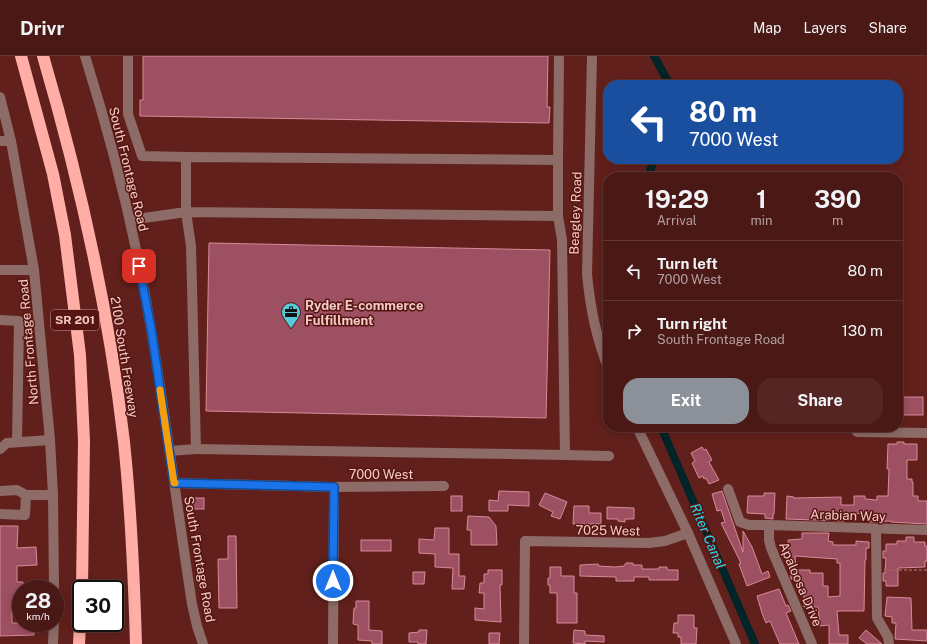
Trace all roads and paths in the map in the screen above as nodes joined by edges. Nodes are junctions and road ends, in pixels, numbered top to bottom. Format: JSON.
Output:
{"nodes":[{"id":1,"x":21,"y":56,"type":"edge"},
{"id":2,"x":43,"y":56,"type":"edge"},
{"id":3,"x":85,"y":56,"type":"edge"},
{"id":4,"x":128,"y":56,"type":"edge"},
{"id":5,"x":559,"y":56,"type":"edge"},
{"id":6,"x":592,"y":56,"type":"edge"},
{"id":7,"x":0,"y":97,"type":"edge"},
{"id":8,"x":0,"y":141,"type":"edge"},
{"id":9,"x":11,"y":141,"type":"junction"},
{"id":10,"x":186,"y":157,"type":"junction"},
{"id":11,"x":558,"y":160,"type":"junction"},
{"id":12,"x":186,"y":212,"type":"junction"},
{"id":13,"x":558,"y":216,"type":"junction"},
{"id":14,"x":130,"y":220,"type":"junction"},
{"id":15,"x":0,"y":270,"type":"edge"},
{"id":16,"x":34,"y":270,"type":"junction"},
{"id":17,"x":0,"y":320,"type":"edge"},
{"id":18,"x":603,"y":353,"type":"edge"},
{"id":19,"x":639,"y":432,"type":"edge"},
{"id":20,"x":858,"y":432,"type":"dead end"},
{"id":21,"x":927,"y":433,"type":"edge"},
{"id":22,"x":50,"y":440,"type":"junction"},
{"id":23,"x":6,"y":444,"type":"edge"},
{"id":24,"x":196,"y":449,"type":"junction"},
{"id":25,"x":169,"y":451,"type":"junction"},
{"id":26,"x":565,"y":455,"type":"junction"},
{"id":27,"x":609,"y":456,"type":"dead end"},
{"id":28,"x":174,"y":483,"type":"junction"},
{"id":29,"x":444,"y":486,"type":"dead end"},
{"id":30,"x":334,"y":487,"type":"junction"},
{"id":31,"x":728,"y":489,"type":"dead end"},
{"id":32,"x":0,"y":490,"type":"edge"},
{"id":33,"x":26,"y":495,"type":"junction"},
{"id":34,"x":53,"y":495,"type":"junction"},
{"id":35,"x":0,"y":514,"type":"edge"},
{"id":36,"x":769,"y":526,"type":"junction"},
{"id":37,"x":876,"y":529,"type":"junction"},
{"id":38,"x":927,"y":530,"type":"edge"},
{"id":39,"x":688,"y":533,"type":"junction"},
{"id":40,"x":876,"y":570,"type":"junction"},
{"id":41,"x":927,"y":570,"type":"edge"},
{"id":42,"x":54,"y":580,"type":"edge"},
{"id":43,"x":82,"y":580,"type":"edge"},
{"id":44,"x":54,"y":632,"type":"edge"},
{"id":45,"x":80,"y":632,"type":"edge"},
{"id":46,"x":53,"y":644,"type":"edge"},
{"id":47,"x":79,"y":644,"type":"edge"},
{"id":48,"x":136,"y":644,"type":"edge"},
{"id":49,"x":203,"y":644,"type":"edge"},
{"id":50,"x":333,"y":644,"type":"edge"},
{"id":51,"x":524,"y":644,"type":"edge"},
{"id":52,"x":736,"y":644,"type":"edge"},
{"id":53,"x":812,"y":644,"type":"edge"},
{"id":54,"x":889,"y":644,"type":"edge"}],
"edges":[{"from":1,"to":43,"type":"highway","number":"SR 201"},
{"from":2,"to":48,"type":"highway","name":"2100 South Freeway","number":"SR 201"},
{"from":3,"to":14,"type":"street","name":"South Frontage Road"},
{"from":4,"to":10,"type":"street"},
{"from":5,"to":11,"type":"street"},
{"from":6,"to":18,"type":"street","name":"Beagley Road"},
{"from":7,"to":9,"type":"street","name":"North Frontage Road"},
{"from":8,"to":9,"type":"street"},
{"from":9,"to":16,"type":"street","name":"North Frontage Road"},
{"from":10,"to":11,"type":"street"},
{"from":10,"to":12,"type":"street"},
{"from":11,"to":13,"type":"street"},
{"from":12,"to":13,"type":"street"},
{"from":12,"to":14,"type":"street"},
{"from":12,"to":24,"type":"street"},
{"from":13,"to":26,"type":"street"},
{"from":14,"to":25,"type":"street","name":"South Frontage Road"},
{"from":15,"to":16,"type":"street"},
{"from":16,"to":22,"type":"street","name":"North Frontage Road"},
{"from":17,"to":23,"type":"street"},
{"from":19,"to":39,"type":"street"},
{"from":20,"to":21,"type":"street"},
{"from":22,"to":23,"type":"street"},
{"from":22,"to":34,"type":"street","name":"North Frontage Road"},
{"from":24,"to":25,"type":"street"},
{"from":24,"to":26,"type":"street"},
{"from":25,"to":28,"type":"street","name":"South Frontage Road"},
{"from":26,"to":27,"type":"street"},
{"from":28,"to":30,"type":"street","name":"7000 West"},
{"from":28,"to":49,"type":"street","name":"South Frontage Road"},
{"from":29,"to":30,"type":"street","name":"7000 West"},
{"from":30,"to":50,"type":"street"},
{"from":31,"to":36,"type":"street"},
{"from":32,"to":33,"type":"street"},
{"from":33,"to":34,"type":"street"},
{"from":33,"to":35,"type":"street"},
{"from":34,"to":42,"type":"street","name":"North Frontage Road"},
{"from":36,"to":37,"type":"street","name":"Arabian Way"},
{"from":36,"to":53,"type":"street","name":"Apaloosa Drive"},
{"from":37,"to":38,"type":"street","name":"Arabian Way"},
{"from":37,"to":40,"type":"street"},
{"from":39,"to":51,"type":"street","name":"7025 West"},
{"from":39,"to":52,"type":"street"},
{"from":40,"to":41,"type":"path"},
{"from":40,"to":54,"type":"street"},
{"from":44,"to":46,"type":"street"},
{"from":45,"to":47,"type":"highway"}]}
